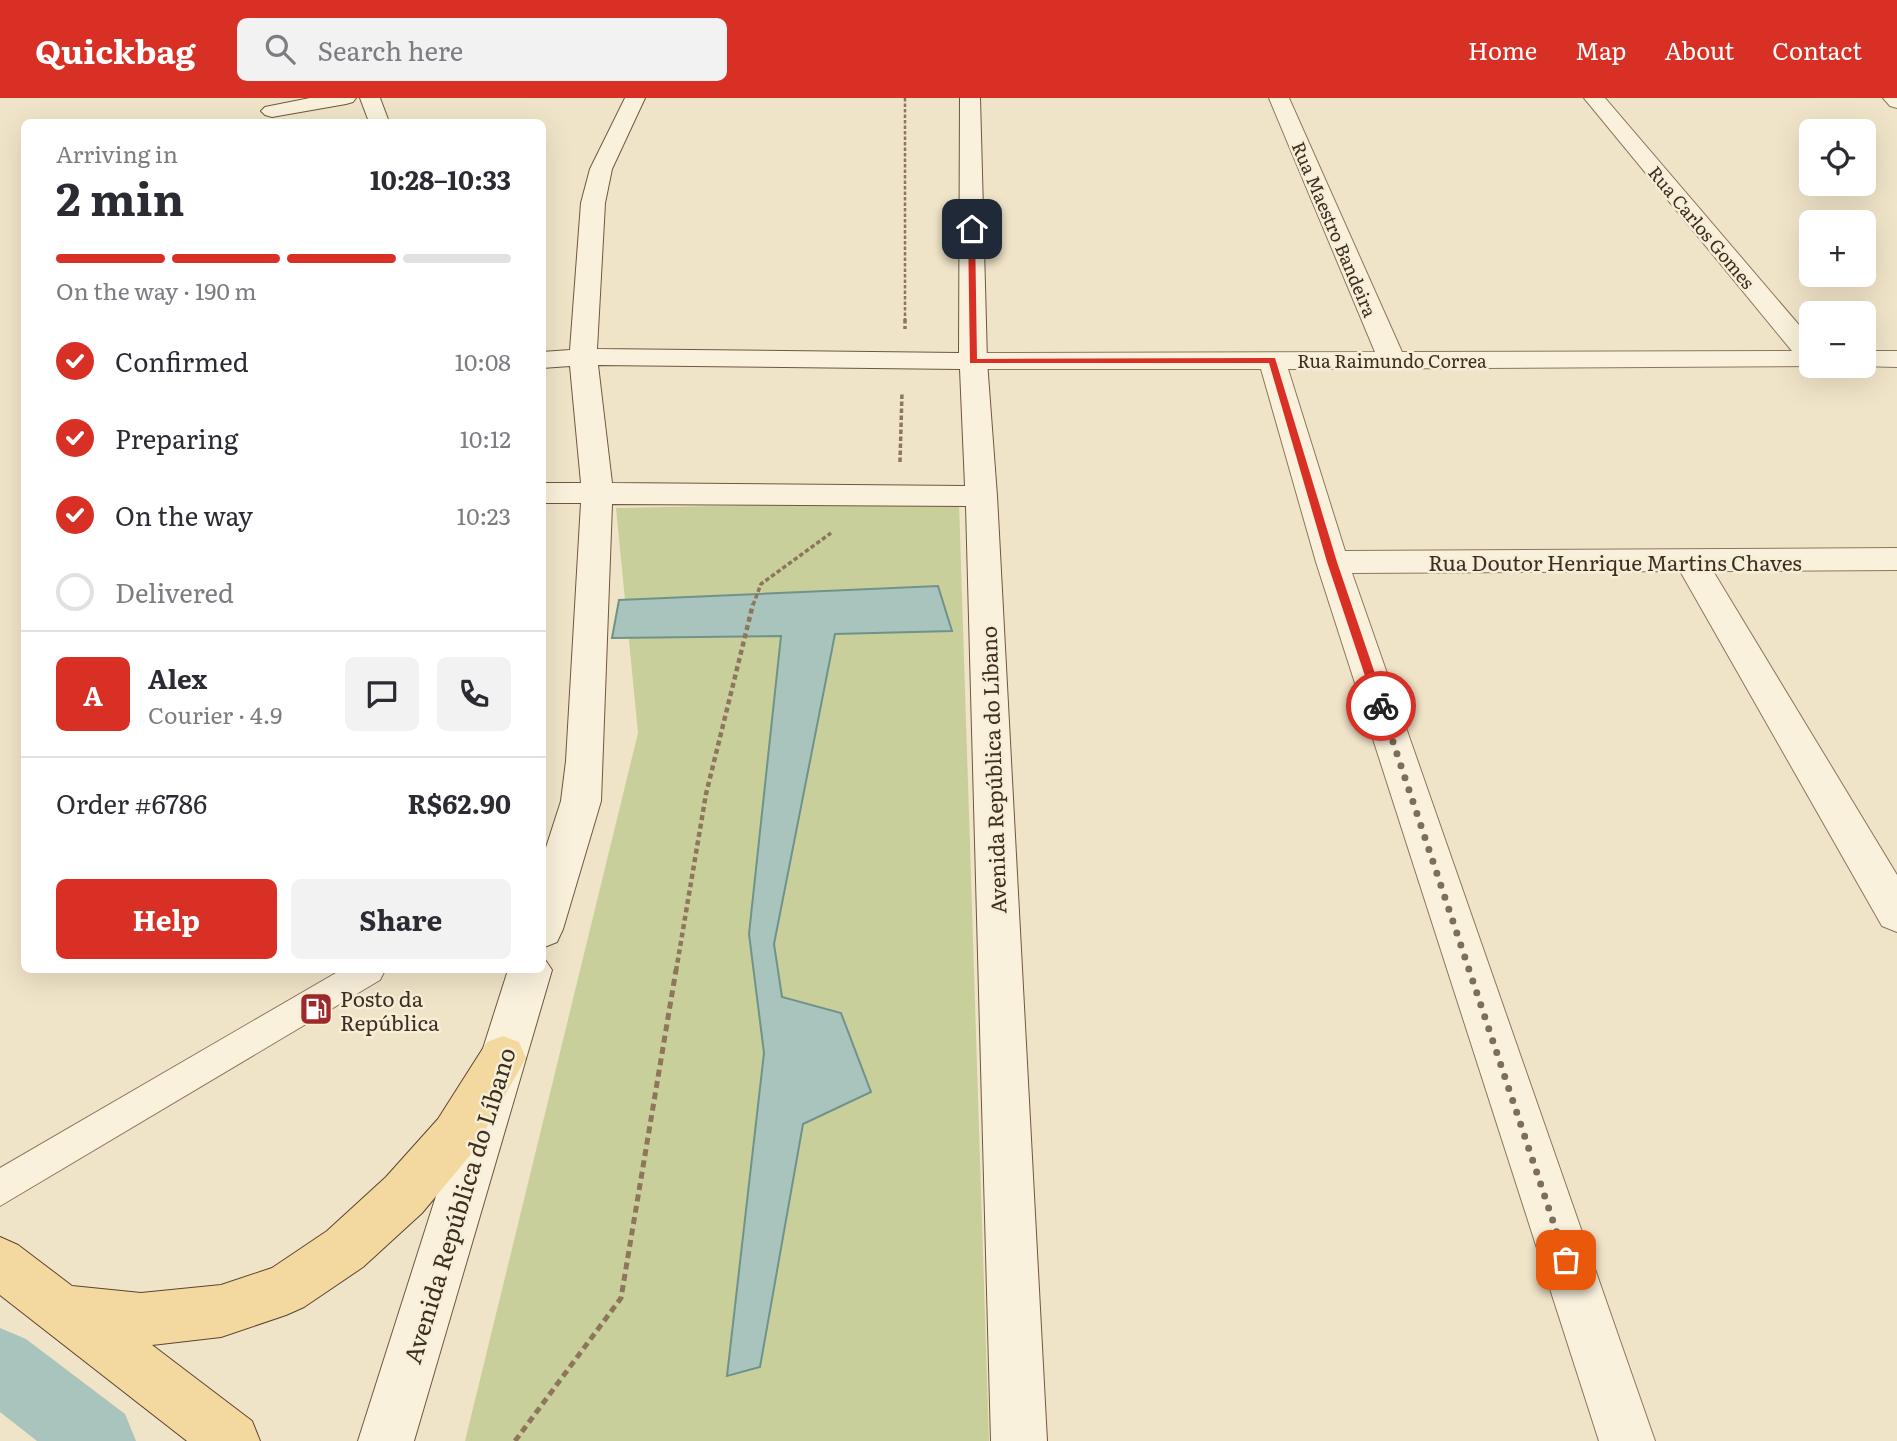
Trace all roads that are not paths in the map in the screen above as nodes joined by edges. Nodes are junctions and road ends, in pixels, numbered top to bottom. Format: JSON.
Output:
{"nodes":[{"id":1,"x":346,"y":98,"type":"edge"},
{"id":2,"x":370,"y":98,"type":"edge"},
{"id":3,"x":635,"y":98,"type":"edge"},
{"id":4,"x":970,"y":98,"type":"edge"},
{"id":5,"x":1279,"y":98,"type":"edge"},
{"id":6,"x":1594,"y":98,"type":"edge"},
{"id":7,"x":1892,"y":98,"type":"edge"},
{"id":8,"x":1897,"y":102,"type":"edge"},
{"id":9,"x":273,"y":110,"type":"edge"},
{"id":10,"x":378,"y":119,"type":"edge"},
{"id":11,"x":1799,"y":344,"type":"edge"},
{"id":12,"x":583,"y":356,"type":"junction"},
{"id":13,"x":1799,"y":358,"type":"edge"},
{"id":14,"x":1876,"y":359,"type":"edge"},
{"id":15,"x":1897,"y":359,"type":"edge"},
{"id":16,"x":546,"y":360,"type":"edge"},
{"id":17,"x":1272,"y":360,"type":"junction"},
{"id":18,"x":1392,"y":360,"type":"junction"},
{"id":19,"x":973,"y":361,"type":"junction"},
{"id":20,"x":597,"y":492,"type":"junction"},
{"id":21,"x":546,"y":493,"type":"edge"},
{"id":22,"x":981,"y":496,"type":"junction"},
{"id":23,"x":1897,"y":559,"type":"edge"},
{"id":24,"x":1689,"y":560,"type":"junction"},
{"id":25,"x":1332,"y":562,"type":"junction"},
{"id":26,"x":1885,"y":870,"type":"edge"},
{"id":27,"x":1897,"y":913,"type":"edge"},
{"id":28,"x":546,"y":916,"type":"edge"},
{"id":29,"x":364,"y":973,"type":"edge"},
{"id":30,"x":501,"y":973,"type":"edge"},
{"id":31,"x":529,"y":973,"type":"edge"},
{"id":32,"x":503,"y":1058,"type":"junction"},
{"id":33,"x":0,"y":1188,"type":"edge"},
{"id":34,"x":0,"y":1263,"type":"edge"},
{"id":35,"x":62,"y":1311,"type":"junction"},
{"id":36,"x":232,"y":1441,"type":"edge"},
{"id":37,"x":386,"y":1441,"type":"edge"},
{"id":38,"x":1019,"y":1441,"type":"edge"},
{"id":39,"x":1627,"y":1441,"type":"edge"}],
"edges":[{"from":1,"to":9,"type":"main road"},
{"from":2,"to":10,"type":"main road"},
{"from":3,"to":12,"type":"main road"},
{"from":4,"to":19,"type":"main road","name":"Avenida República do Líbano"},
{"from":5,"to":18,"type":"main road","name":"Rua Maestro Bandeira"},
{"from":6,"to":11,"type":"main road","name":"Rua Carlos Gomes"},
{"from":7,"to":8,"type":"main road"},
{"from":12,"to":16,"type":"main road","name":"Rua Raimundo Correa"},
{"from":12,"to":19,"type":"main road","name":"Rua Raimundo Correa"},
{"from":12,"to":20,"type":"main road"},
{"from":13,"to":18,"type":"main road","name":"Rua Raimundo Correa"},
{"from":14,"to":15,"type":"main road"},
{"from":17,"to":18,"type":"main road","name":"Rua Raimundo Correa"},
{"from":17,"to":19,"type":"main road","name":"Rua Raimundo Correa"},
{"from":17,"to":25,"type":"main road"},
{"from":19,"to":22,"type":"main road","name":"Avenida República do Líbano"},
{"from":20,"to":21,"type":"main road"},
{"from":20,"to":22,"type":"main road"},
{"from":20,"to":28,"type":"main road"},
{"from":22,"to":38,"type":"main road","name":"Avenida República do Líbano"},
{"from":23,"to":24,"type":"main road","name":"Rua Doutor Henrique Martins Chaves"},
{"from":24,"to":25,"type":"main road","name":"Rua Doutor Henrique Martins Chaves"},
{"from":24,"to":26,"type":"main road"},
{"from":25,"to":39,"type":"main road"},
{"from":26,"to":27,"type":"main road"},
{"from":29,"to":33,"type":"lane"},
{"from":30,"to":32,"type":"main road"},
{"from":31,"to":32,"type":"main road","name":"Avenida República do Líbano"},
{"from":32,"to":35,"type":"main road"},
{"from":32,"to":37,"type":"main road","name":"Avenida República do Líbano"},
{"from":34,"to":35,"type":"main road"},
{"from":35,"to":36,"type":"main road"}]}
